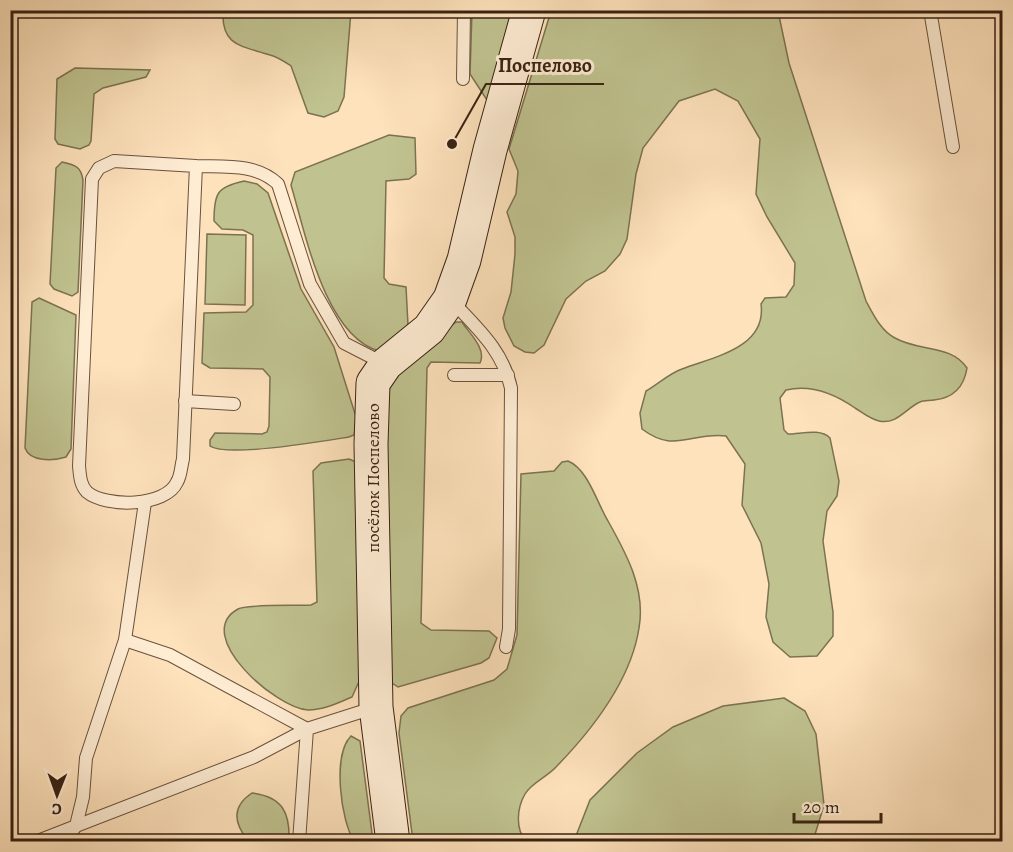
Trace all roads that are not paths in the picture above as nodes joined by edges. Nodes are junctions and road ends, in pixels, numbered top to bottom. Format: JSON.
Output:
{"nodes":[{"id":1,"x":464,"y":10,"type":"edge"},
{"id":2,"x":530,"y":10,"type":"edge"},
{"id":3,"x":930,"y":10,"type":"edge"},
{"id":4,"x":463,"y":79,"type":"dead end"},
{"id":5,"x":953,"y":147,"type":"dead end"},
{"id":6,"x":196,"y":166,"type":"junction"},
{"id":7,"x":450,"y":299,"type":"junction"},
{"id":8,"x":386,"y":364,"type":"junction"},
{"id":9,"x":454,"y":375,"type":"dead end"},
{"id":10,"x":508,"y":375,"type":"junction"},
{"id":11,"x":185,"y":401,"type":"junction"},
{"id":12,"x":234,"y":404,"type":"dead end"},
{"id":13,"x":145,"y":502,"type":"junction"},
{"id":14,"x":125,"y":640,"type":"junction"},
{"id":15,"x":506,"y":647,"type":"dead end"},
{"id":16,"x":376,"y":707,"type":"junction"},
{"id":17,"x":308,"y":729,"type":"junction"},
{"id":18,"x":76,"y":826,"type":"junction"},
{"id":19,"x":35,"y":842,"type":"edge"},
{"id":20,"x":64,"y":842,"type":"edge"},
{"id":21,"x":299,"y":842,"type":"edge"},
{"id":22,"x":393,"y":842,"type":"edge"}],
"edges":[{"from":1,"to":4,"type":"lane"},
{"from":2,"to":7,"type":"street","name":"посёлок Поспелово"},
{"from":3,"to":5,"type":"lane"},
{"from":6,"to":8,"type":"lane"},
{"from":6,"to":11,"type":"lane"},
{"from":6,"to":13,"type":"lane"},
{"from":7,"to":8,"type":"street","name":"посёлок Поспелово"},
{"from":7,"to":10,"type":"lane"},
{"from":8,"to":16,"type":"street","name":"посёлок Поспелово"},
{"from":9,"to":10,"type":"lane"},
{"from":10,"to":15,"type":"lane"},
{"from":11,"to":12,"type":"lane"},
{"from":11,"to":13,"type":"lane"},
{"from":13,"to":14,"type":"lane"},
{"from":14,"to":17,"type":"lane"},
{"from":14,"to":18,"type":"lane"},
{"from":16,"to":17,"type":"lane"},
{"from":16,"to":22,"type":"street","name":"посёлок Поспелово"},
{"from":17,"to":18,"type":"lane"},
{"from":17,"to":21,"type":"lane"},
{"from":18,"to":19,"type":"lane"},
{"from":18,"to":20,"type":"lane"}]}
